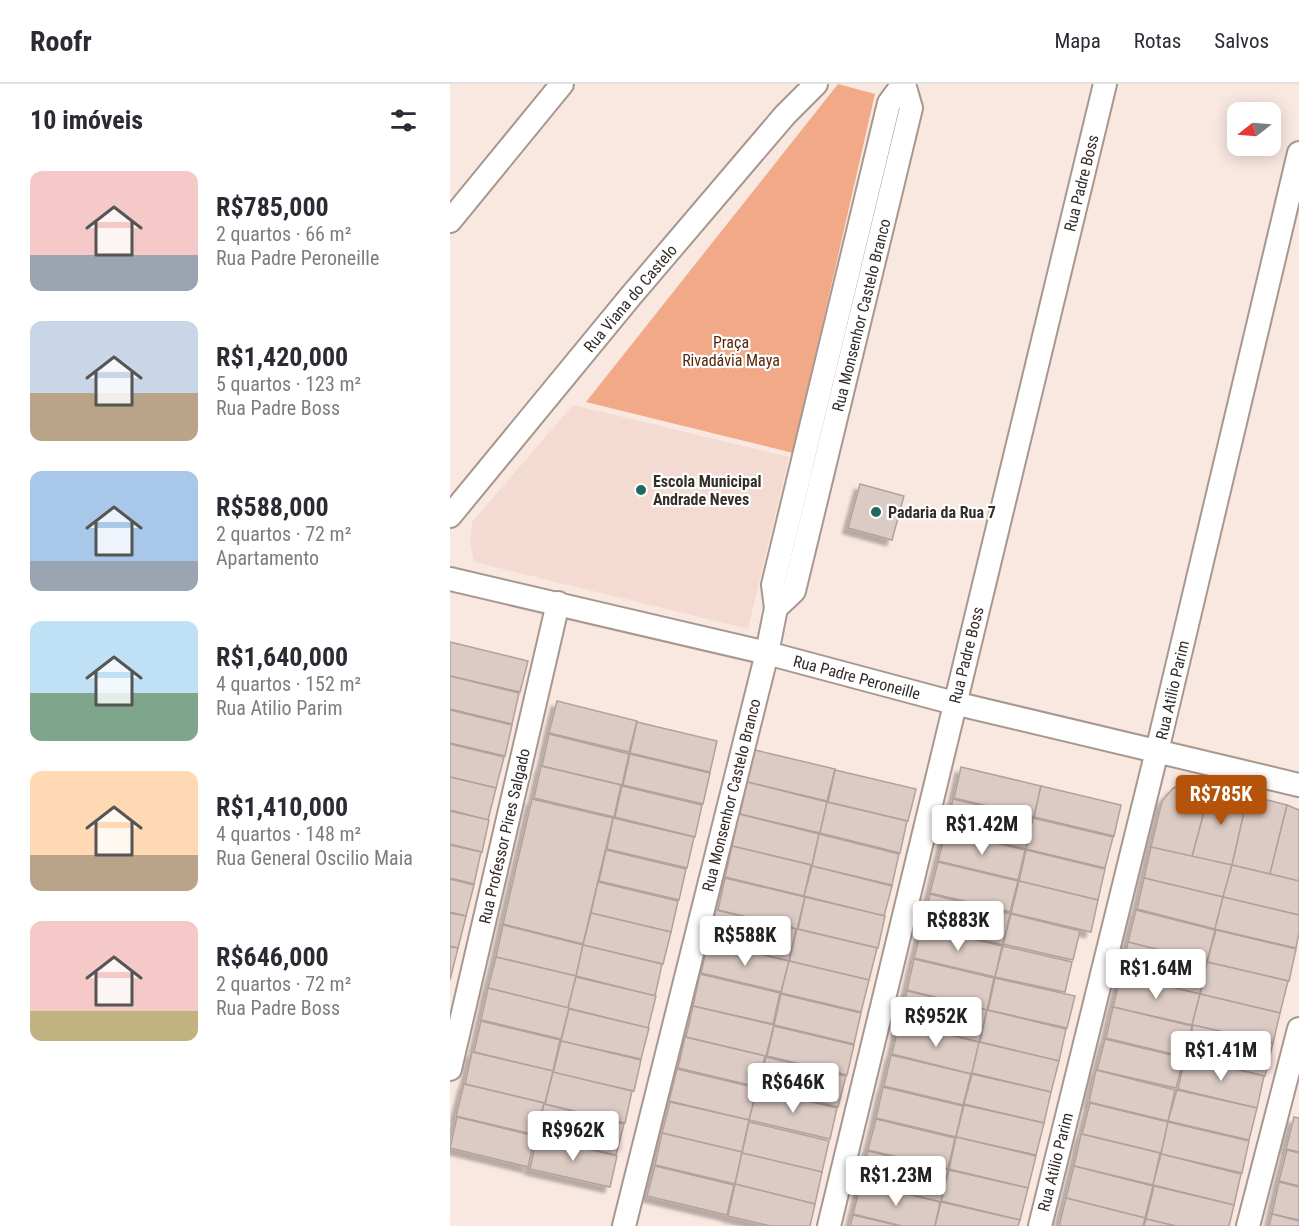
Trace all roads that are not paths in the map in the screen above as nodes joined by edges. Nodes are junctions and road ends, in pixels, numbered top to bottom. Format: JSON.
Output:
{"nodes":[{"id":1,"x":562,"y":84,"type":"edge"},
{"id":2,"x":816,"y":84,"type":"edge"},
{"id":3,"x":903,"y":84,"type":"edge"},
{"id":4,"x":1105,"y":84,"type":"edge"},
{"id":5,"x":1299,"y":153,"type":"edge"},
{"id":6,"x":450,"y":221,"type":"edge"},
{"id":7,"x":450,"y":516,"type":"edge"},
{"id":8,"x":450,"y":579,"type":"edge"},
{"id":9,"x":558,"y":603,"type":"junction"},
{"id":10,"x":766,"y":653,"type":"junction"},
{"id":11,"x":954,"y":703,"type":"junction"},
{"id":12,"x":1157,"y":751,"type":"junction"},
{"id":13,"x":1299,"y":785,"type":"edge"},
{"id":14,"x":1299,"y":1029,"type":"edge"},
{"id":15,"x":450,"y":1069,"type":"edge"},
{"id":16,"x":624,"y":1226,"type":"edge"},
{"id":17,"x":829,"y":1226,"type":"edge"},
{"id":18,"x":1040,"y":1226,"type":"edge"},
{"id":19,"x":1248,"y":1226,"type":"edge"}],
"edges":[{"from":1,"to":6,"type":"street"},
{"from":2,"to":7,"type":"street","name":"Rua Viana do Castelo"},
{"from":3,"to":10,"type":"street","name":"Rua Monsenhor Castelo Branco"},
{"from":4,"to":11,"type":"street","name":"Rua Padre Boss"},
{"from":5,"to":12,"type":"street","name":"Rua Atilio Parim"},
{"from":8,"to":9,"type":"street","name":"Rua Padre Peroneille"},
{"from":9,"to":10,"type":"street","name":"Rua Padre Peroneille"},
{"from":9,"to":15,"type":"street","name":"Rua Professor Pires Salgado"},
{"from":10,"to":11,"type":"street","name":"Rua Padre Peroneille"},
{"from":10,"to":16,"type":"street","name":"Rua Monsenhor Castelo Branco"},
{"from":11,"to":12,"type":"street","name":"Rua Padre Peroneille"},
{"from":11,"to":17,"type":"street","name":"Rua Padre Boss"},
{"from":12,"to":13,"type":"street","name":"Rua Padre Peroneille"},
{"from":12,"to":18,"type":"street","name":"Rua Atilio Parim"},
{"from":14,"to":19,"type":"street"}]}
